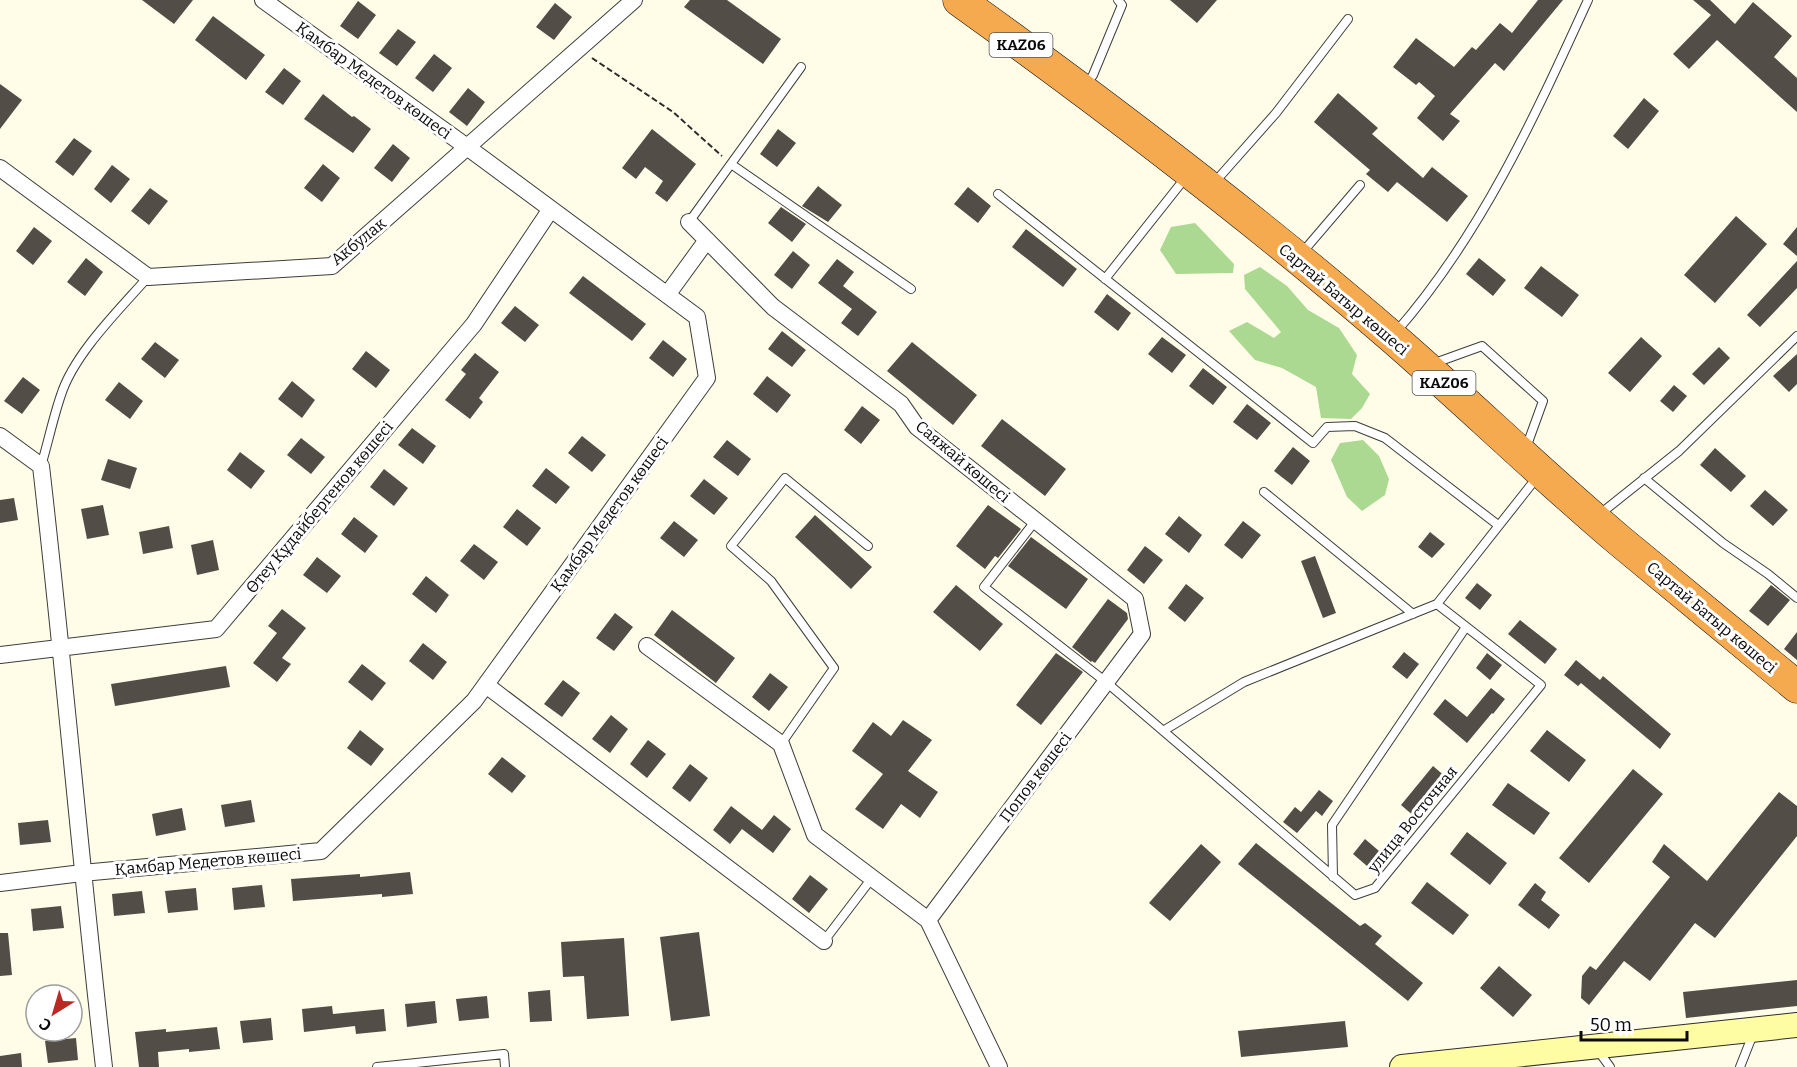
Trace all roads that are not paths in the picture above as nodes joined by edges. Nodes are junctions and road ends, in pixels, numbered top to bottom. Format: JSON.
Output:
{"nodes":[{"id":1,"x":263,"y":0,"type":"edge"},
{"id":2,"x":959,"y":0,"type":"edge"},
{"id":3,"x":1118,"y":0,"type":"edge"},
{"id":4,"x":1588,"y":0,"type":"edge"},
{"id":5,"x":631,"y":1,"type":"edge"},
{"id":6,"x":1348,"y":19,"type":"dead end"},
{"id":7,"x":801,"y":67,"type":"dead end"},
{"id":8,"x":1083,"y":89,"type":"junction"},
{"id":9,"x":467,"y":147,"type":"junction"},
{"id":10,"x":730,"y":164,"type":"junction"},
{"id":11,"x":0,"y":168,"type":"edge"},
{"id":12,"x":1200,"y":180,"type":"junction"},
{"id":13,"x":1360,"y":185,"type":"dead end"},
{"id":14,"x":998,"y":194,"type":"dead end"},
{"id":15,"x":551,"y":209,"type":"junction"},
{"id":16,"x":689,"y":222,"type":"joint"},
{"id":17,"x":707,"y":240,"type":"junction"},
{"id":18,"x":1297,"y":259,"type":"junction"},
{"id":19,"x":148,"y":277,"type":"junction"},
{"id":20,"x":1105,"y":279,"type":"junction"},
{"id":21,"x":912,"y":289,"type":"dead end"},
{"id":22,"x":667,"y":295,"type":"junction"},
{"id":23,"x":1797,"y":336,"type":"edge"},
{"id":24,"x":1392,"y":337,"type":"junction"},
{"id":25,"x":1424,"y":366,"type":"junction"},
{"id":26,"x":0,"y":436,"type":"edge"},
{"id":27,"x":1533,"y":463,"type":"junction"},
{"id":28,"x":41,"y":466,"type":"junction"},
{"id":29,"x":1644,"y":478,"type":"junction"},
{"id":30,"x":1264,"y":492,"type":"dead end"},
{"id":31,"x":1595,"y":518,"type":"junction"},
{"id":32,"x":1035,"y":520,"type":"junction"},
{"id":33,"x":1498,"y":525,"type":"junction"},
{"id":34,"x":868,"y":546,"type":"dead end"},
{"id":35,"x":1797,"y":598,"type":"edge"},
{"id":36,"x":1437,"y":604,"type":"junction"},
{"id":37,"x":1413,"y":614,"type":"junction"},
{"id":38,"x":1466,"y":627,"type":"junction"},
{"id":39,"x":1143,"y":634,"type":"joint"},
{"id":40,"x":647,"y":646,"type":"dead end"},
{"id":41,"x":62,"y":649,"type":"junction"},
{"id":42,"x":0,"y":655,"type":"edge"},
{"id":43,"x":1106,"y":682,"type":"junction"},
{"id":44,"x":486,"y":685,"type":"junction"},
{"id":45,"x":1797,"y":687,"type":"edge"},
{"id":46,"x":1163,"y":731,"type":"junction"},
{"id":47,"x":781,"y":744,"type":"junction"},
{"id":48,"x":82,"y":873,"type":"junction"},
{"id":49,"x":1333,"y":877,"type":"junction"},
{"id":50,"x":872,"y":878,"type":"junction"},
{"id":51,"x":0,"y":884,"type":"edge"},
{"id":52,"x":928,"y":920,"type":"junction"},
{"id":53,"x":824,"y":941,"type":"joint"},
{"id":54,"x":1797,"y":1025,"type":"edge"},
{"id":55,"x":1754,"y":1029,"type":"junction"},
{"id":56,"x":1595,"y":1046,"type":"junction"},
{"id":57,"x":105,"y":1067,"type":"edge"},
{"id":58,"x":377,"y":1067,"type":"edge"},
{"id":59,"x":505,"y":1067,"type":"edge"},
{"id":60,"x":999,"y":1067,"type":"edge"},
{"id":61,"x":1402,"y":1067,"type":"edge"},
{"id":62,"x":1610,"y":1067,"type":"edge"},
{"id":63,"x":1740,"y":1067,"type":"edge"}],
"edges":[{"from":1,"to":9,"type":"street","name":"Қамбар Медетов көшесі"},
{"from":2,"to":8,"type":"highway","name":"Сартай Батыр көшесі","number":"KАZ06"},
{"from":3,"to":8,"type":"lane"},
{"from":4,"to":24,"type":"lane"},
{"from":5,"to":9,"type":"street","name":"Акбулак"},
{"from":6,"to":12,"type":"lane"},
{"from":7,"to":10,"type":"lane"},
{"from":8,"to":12,"type":"highway","name":"Сартай Батыр көшесі","number":"KАZ06"},
{"from":9,"to":15,"type":"street","name":"Қамбар Медетов көшесі"},
{"from":9,"to":19,"type":"street","name":"Акбулак"},
{"from":10,"to":16,"type":"lane"},
{"from":10,"to":21,"type":"lane"},
{"from":11,"to":19,"type":"street"},
{"from":12,"to":18,"type":"highway","name":"Сартай Батыр көшесі","number":"KАZ06"},
{"from":12,"to":20,"type":"lane"},
{"from":13,"to":18,"type":"lane"},
{"from":14,"to":20,"type":"lane"},
{"from":15,"to":22,"type":"street","name":"Қамбар Медетов көшесі"},
{"from":15,"to":41,"type":"street","name":"Өтеу Құдайбергенов көшесі"},
{"from":16,"to":17,"type":"street","name":"Саяжай көшесі"},
{"from":17,"to":22,"type":"street"},
{"from":17,"to":32,"type":"street","name":"Саяжай көшесі"},
{"from":18,"to":24,"type":"highway","name":"Сартай Батыр көшесі","number":"KАZ06"},
{"from":19,"to":28,"type":"lane"},
{"from":20,"to":33,"type":"lane"},
{"from":22,"to":44,"type":"street","name":"Қамбар Медетов көшесі"},
{"from":23,"to":29,"type":"lane"},
{"from":24,"to":25,"type":"highway","name":"Сартай Батыр көшесі","number":"KАZ06"},
{"from":25,"to":27,"type":"highway","name":"Сартай Батыр көшесі","number":"KАZ06"},
{"from":25,"to":27,"type":"lane"},
{"from":26,"to":28,"type":"street"},
{"from":27,"to":31,"type":"highway","name":"Сартай Батыр көшесі","number":"KАZ06"},
{"from":27,"to":33,"type":"lane"},
{"from":28,"to":41,"type":"street"},
{"from":29,"to":31,"type":"lane"},
{"from":29,"to":35,"type":"lane"},
{"from":30,"to":37,"type":"lane"},
{"from":31,"to":45,"type":"highway","name":"Сартай Батыр көшесі","number":"KАZ06"},
{"from":32,"to":39,"type":"street","name":"Саяжай көшесі"},
{"from":32,"to":43,"type":"lane","name":"улица Восточная"},
{"from":33,"to":36,"type":"lane"},
{"from":34,"to":47,"type":"lane"},
{"from":36,"to":37,"type":"lane"},
{"from":36,"to":38,"type":"lane","name":"улица Восточная"},
{"from":37,"to":46,"type":"lane"},
{"from":38,"to":49,"type":"lane"},
{"from":38,"to":49,"type":"lane","name":"улица Восточная"},
{"from":39,"to":43,"type":"street","name":"Попов көшесі"},
{"from":40,"to":47,"type":"street"},
{"from":41,"to":42,"type":"street","name":"Өтеу Құдайбергенов көшесі"},
{"from":41,"to":48,"type":"street"},
{"from":43,"to":46,"type":"lane","name":"улица Восточная"},
{"from":43,"to":52,"type":"street","name":"Попов көшесі"},
{"from":44,"to":48,"type":"street","name":"Қамбар Медетов көшесі"},
{"from":44,"to":53,"type":"street"},
{"from":46,"to":49,"type":"lane","name":"улица Восточная"},
{"from":47,"to":50,"type":"street"},
{"from":48,"to":51,"type":"street","name":"Қамбар Медетов көшесі"},
{"from":48,"to":57,"type":"street"},
{"from":50,"to":52,"type":"street"},
{"from":50,"to":53,"type":"lane"},
{"from":52,"to":60,"type":"street"},
{"from":54,"to":55,"type":"street"},
{"from":55,"to":56,"type":"street"},
{"from":55,"to":63,"type":"lane"},
{"from":56,"to":61,"type":"street"},
{"from":56,"to":62,"type":"lane"},
{"from":58,"to":59,"type":"lane"}]}
